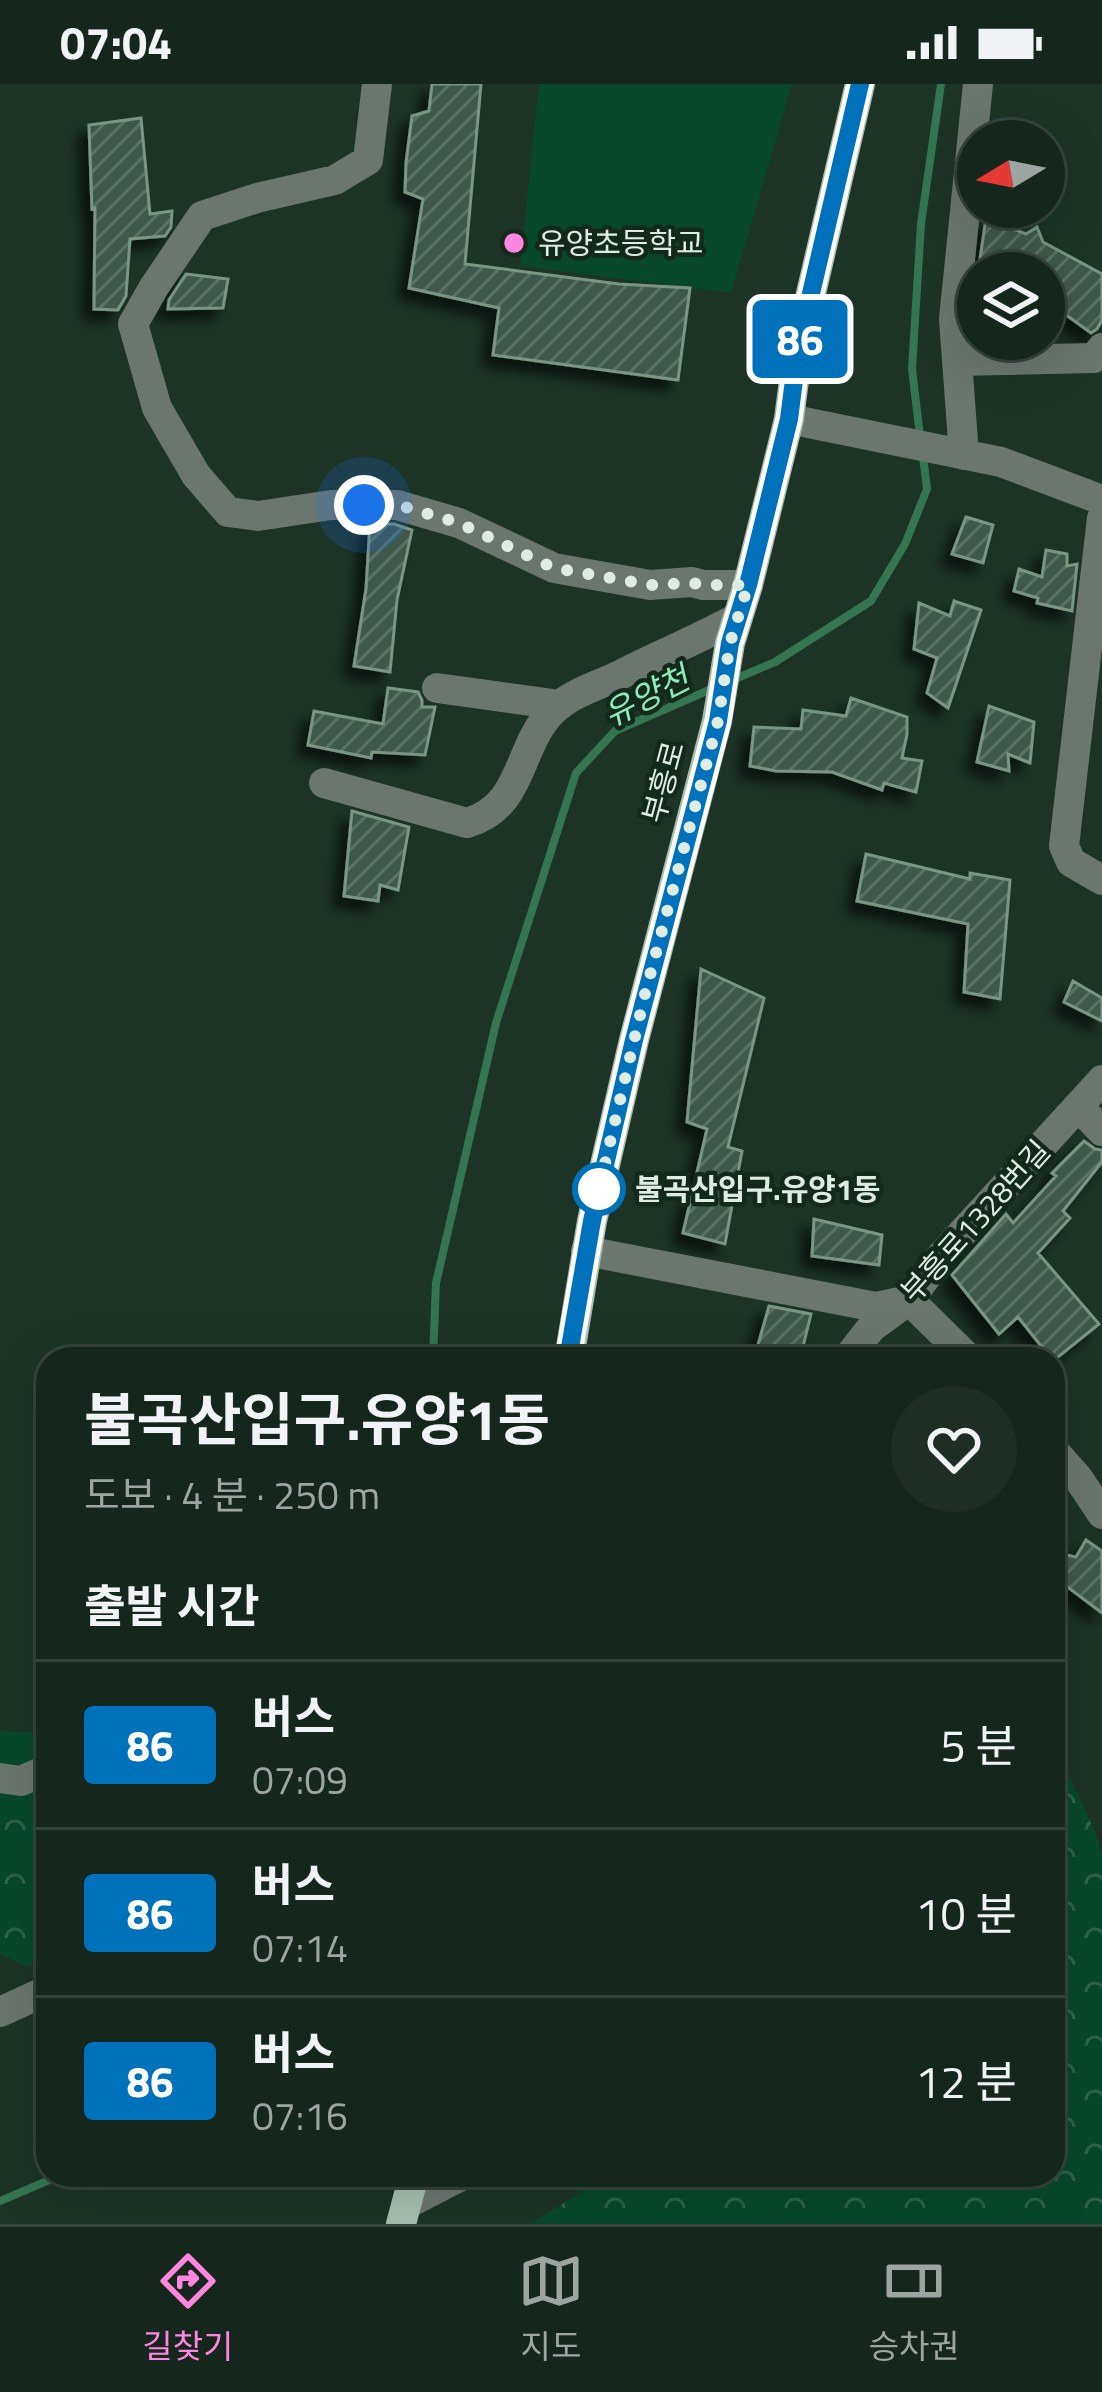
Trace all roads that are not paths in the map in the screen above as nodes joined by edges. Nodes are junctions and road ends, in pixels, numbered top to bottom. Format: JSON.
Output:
{"nodes":[{"id":1,"x":377,"y":84,"type":"edge"},
{"id":2,"x":860,"y":84,"type":"edge"},
{"id":3,"x":977,"y":84,"type":"edge"},
{"id":4,"x":1102,"y":348,"type":"edge"},
{"id":5,"x":957,"y":361,"type":"junction"},
{"id":6,"x":789,"y":419,"type":"junction"},
{"id":7,"x":953,"y":453,"type":"junction"},
{"id":8,"x":1102,"y":500,"type":"edge"},
{"id":9,"x":1102,"y":518,"type":"edge"},
{"id":10,"x":748,"y":585,"type":"junction"},
{"id":11,"x":734,"y":630,"type":"junction"},
{"id":12,"x":437,"y":688,"type":"dead end"},
{"id":13,"x":560,"y":705,"type":"junction"},
{"id":14,"x":324,"y":783,"type":"dead end"},
{"id":15,"x":1102,"y":880,"type":"edge"},
{"id":16,"x":1102,"y":1080,"type":"edge"},
{"id":17,"x":1078,"y":1106,"type":"junction"},
{"id":18,"x":1102,"y":1131,"type":"edge"},
{"id":19,"x":586,"y":1251,"type":"junction"},
{"id":20,"x":909,"y":1300,"type":"junction"},
{"id":21,"x":570,"y":1347,"type":"edge"},
{"id":22,"x":856,"y":1347,"type":"edge"},
{"id":23,"x":957,"y":1347,"type":"edge"},
{"id":24,"x":1065,"y":1463,"type":"edge"},
{"id":25,"x":1102,"y":1514,"type":"edge"},
{"id":26,"x":36,"y":1774,"type":"edge"},
{"id":27,"x":0,"y":1778,"type":"edge"},
{"id":28,"x":36,"y":1996,"type":"edge"},
{"id":29,"x":0,"y":2012,"type":"edge"},
{"id":30,"x":438,"y":2187,"type":"edge"},
{"id":31,"x":407,"y":2201,"type":"edge"}],
"edges":[{"from":1,"to":10,"type":"street"},
{"from":2,"to":6,"type":"main road","name":"부흥로"},
{"from":3,"to":5,"type":"street"},
{"from":4,"to":5,"type":"street"},
{"from":5,"to":7,"type":"street"},
{"from":6,"to":7,"type":"street"},
{"from":6,"to":10,"type":"main road","name":"부흥로"},
{"from":7,"to":8,"type":"street"},
{"from":9,"to":15,"type":"street"},
{"from":10,"to":11,"type":"main road","name":"부흥로"},
{"from":11,"to":13,"type":"street"},
{"from":11,"to":19,"type":"main road","name":"부흥로"},
{"from":12,"to":13,"type":"street"},
{"from":13,"to":14,"type":"street"},
{"from":16,"to":17,"type":"street","name":"부흥로1328번길"},
{"from":17,"to":18,"type":"street"},
{"from":17,"to":20,"type":"street","name":"부흥로1328번길"},
{"from":19,"to":20,"type":"street"},
{"from":19,"to":21,"type":"main road","name":"부흥로"},
{"from":20,"to":22,"type":"street","name":"부흥로1328번길"},
{"from":20,"to":23,"type":"street"},
{"from":24,"to":25,"type":"street"},
{"from":26,"to":27,"type":"street"},
{"from":28,"to":29,"type":"street"},
{"from":30,"to":31,"type":"street"}]}
